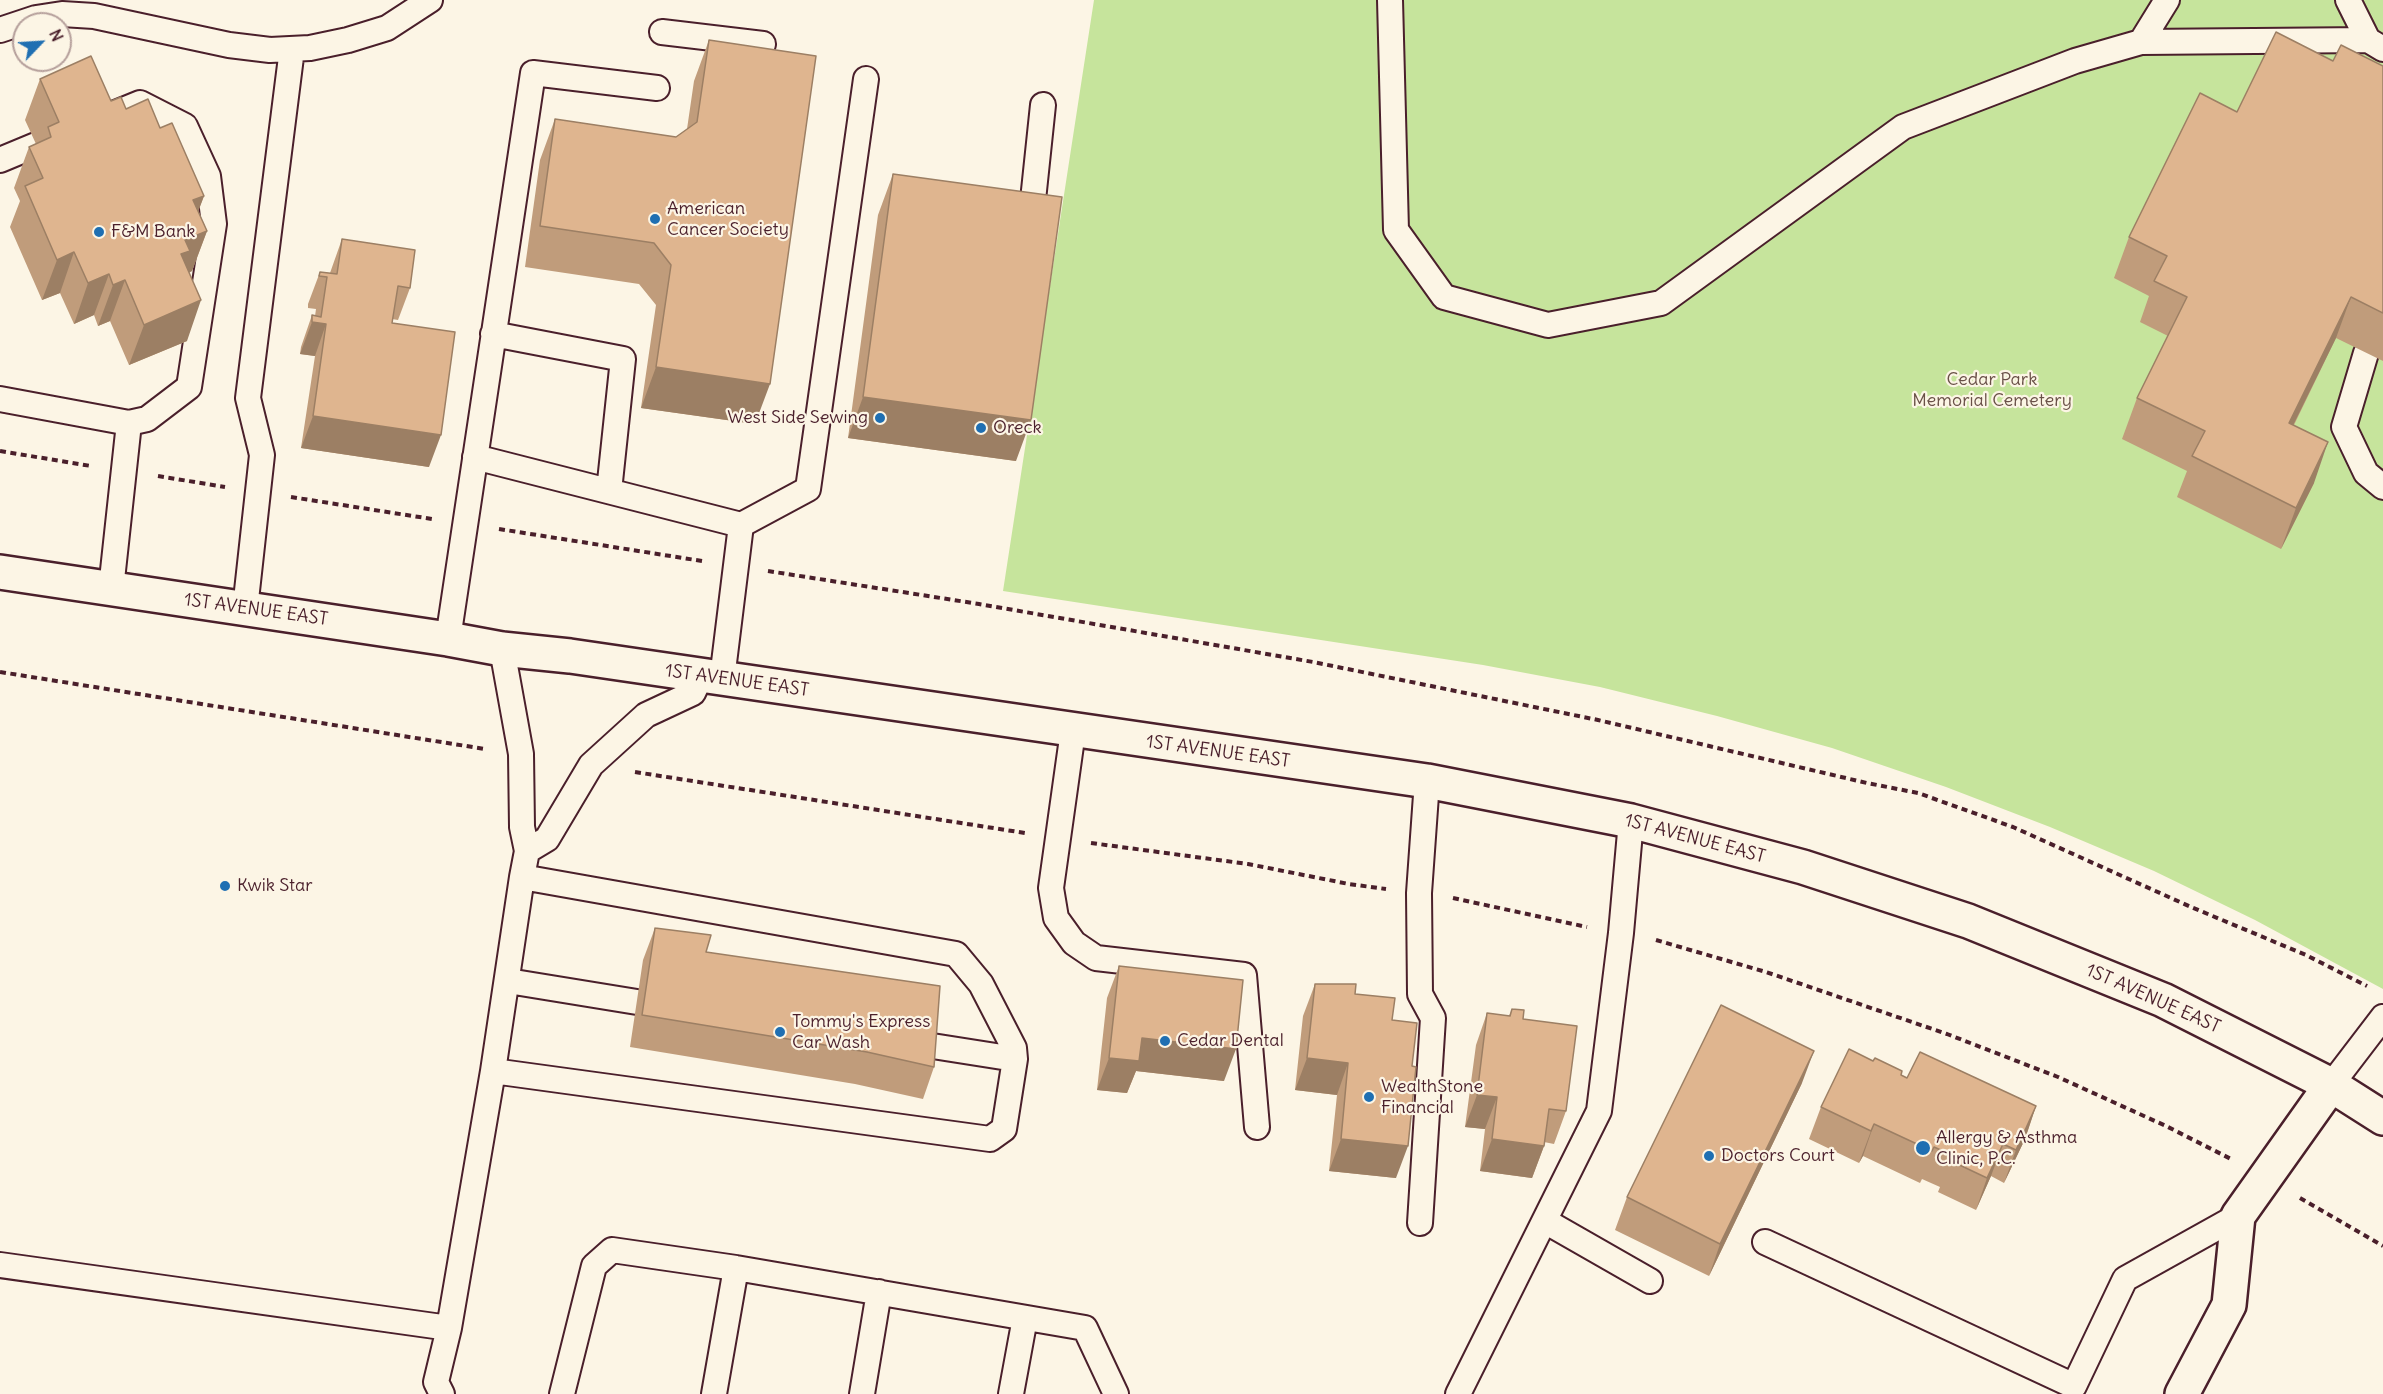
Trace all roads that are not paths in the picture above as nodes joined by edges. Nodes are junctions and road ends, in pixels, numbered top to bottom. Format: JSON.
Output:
{"nodes":[{"id":1,"x":430,"y":0,"type":"edge"},
{"id":2,"x":1390,"y":0,"type":"edge"},
{"id":3,"x":2168,"y":0,"type":"edge"},
{"id":4,"x":2348,"y":0,"type":"edge"},
{"id":5,"x":0,"y":30,"type":"edge"},
{"id":6,"x":662,"y":32,"type":"dead end"},
{"id":7,"x":2141,"y":42,"type":"junction"},
{"id":8,"x":763,"y":44,"type":"dead end"},
{"id":9,"x":2375,"y":45,"type":"edge"},
{"id":10,"x":292,"y":49,"type":"junction"},
{"id":11,"x":866,"y":79,"type":"dead end"},
{"id":12,"x":657,"y":88,"type":"dead end"},
{"id":13,"x":1042,"y":105,"type":"dead end"},
{"id":14,"x":88,"y":124,"type":"edge"},
{"id":15,"x":36,"y":145,"type":"edge"},
{"id":16,"x":0,"y":160,"type":"edge"},
{"id":17,"x":1033,"y":200,"type":"edge"},
{"id":18,"x":493,"y":334,"type":"junction"},
{"id":19,"x":2366,"y":353,"type":"dead end"},
{"id":20,"x":0,"y":399,"type":"edge"},
{"id":21,"x":129,"y":423,"type":"junction"},
{"id":22,"x":475,"y":457,"type":"junction"},
{"id":23,"x":2383,"y":488,"type":"edge"},
{"id":24,"x":609,"y":491,"type":"junction"},
{"id":25,"x":741,"y":525,"type":"junction"},
{"id":26,"x":0,"y":572,"type":"edge"},
{"id":27,"x":111,"y":589,"type":"junction"},
{"id":28,"x":245,"y":609,"type":"junction"},
{"id":29,"x":448,"y":639,"type":"junction"},
{"id":30,"x":502,"y":649,"type":"junction"},
{"id":31,"x":711,"y":677,"type":"junction"},
{"id":32,"x":1073,"y":730,"type":"junction"},
{"id":33,"x":1427,"y":782,"type":"junction"},
{"id":34,"x":1631,"y":821,"type":"junction"},
{"id":35,"x":527,"y":851,"type":"junction"},
{"id":36,"x":522,"y":877,"type":"junction"},
{"id":37,"x":508,"y":981,"type":"junction"},
{"id":38,"x":637,"y":1002,"type":"dead end"},
{"id":39,"x":2383,"y":1017,"type":"edge"},
{"id":40,"x":926,"y":1045,"type":"edge"},
{"id":41,"x":1015,"y":1059,"type":"junction"},
{"id":42,"x":493,"y":1071,"type":"junction"},
{"id":43,"x":2331,"y":1084,"type":"junction"},
{"id":44,"x":2383,"y":1118,"type":"edge"},
{"id":45,"x":1257,"y":1127,"type":"dead end"},
{"id":46,"x":2238,"y":1216,"type":"junction"},
{"id":47,"x":1545,"y":1221,"type":"junction"},
{"id":48,"x":1420,"y":1223,"type":"dead end"},
{"id":49,"x":1765,"y":1242,"type":"dead end"},
{"id":50,"x":0,"y":1265,"type":"edge"},
{"id":51,"x":736,"y":1268,"type":"junction"},
{"id":52,"x":1650,"y":1281,"type":"dead end"},
{"id":53,"x":879,"y":1292,"type":"junction"},
{"id":54,"x":1025,"y":1318,"type":"junction"},
{"id":55,"x":449,"y":1328,"type":"junction"},
{"id":56,"x":442,"y":1394,"type":"edge"},
{"id":57,"x":562,"y":1394,"type":"edge"},
{"id":58,"x":714,"y":1394,"type":"edge"},
{"id":59,"x":862,"y":1394,"type":"edge"},
{"id":60,"x":1011,"y":1394,"type":"edge"},
{"id":61,"x":1116,"y":1394,"type":"edge"},
{"id":62,"x":1458,"y":1394,"type":"edge"},
{"id":63,"x":2182,"y":1394,"type":"edge"}],
"edges":[{"from":1,"to":10,"type":"lane"},
{"from":2,"to":7,"type":"lane"},
{"from":3,"to":7,"type":"lane"},
{"from":4,"to":9,"type":"lane"},
{"from":5,"to":10,"type":"lane"},
{"from":6,"to":8,"type":"lane"},
{"from":7,"to":9,"type":"lane"},
{"from":10,"to":28,"type":"lane"},
{"from":11,"to":25,"type":"lane"},
{"from":12,"to":18,"type":"lane"},
{"from":13,"to":17,"type":"lane"},
{"from":14,"to":21,"type":"lane"},
{"from":15,"to":16,"type":"lane"},
{"from":18,"to":22,"type":"lane"},
{"from":18,"to":24,"type":"lane"},
{"from":19,"to":23,"type":"lane"},
{"from":20,"to":21,"type":"lane"},
{"from":21,"to":27,"type":"lane"},
{"from":22,"to":24,"type":"lane"},
{"from":22,"to":29,"type":"lane"},
{"from":24,"to":25,"type":"lane"},
{"from":25,"to":31,"type":"lane"},
{"from":26,"to":27,"type":"main road","name":"1ST AVENUE EAST"},
{"from":27,"to":28,"type":"main road","name":"1ST AVENUE EAST"},
{"from":28,"to":29,"type":"main road","name":"1ST AVENUE EAST"},
{"from":29,"to":30,"type":"main road","name":"1ST AVENUE EAST"},
{"from":30,"to":31,"type":"main road","name":"1ST AVENUE EAST"},
{"from":30,"to":35,"type":"lane"},
{"from":31,"to":32,"type":"main road","name":"1ST AVENUE EAST"},
{"from":31,"to":35,"type":"lane"},
{"from":32,"to":33,"type":"main road","name":"1ST AVENUE EAST"},
{"from":32,"to":45,"type":"lane"},
{"from":33,"to":34,"type":"main road","name":"1ST AVENUE EAST"},
{"from":33,"to":48,"type":"lane"},
{"from":34,"to":43,"type":"main road","name":"1ST AVENUE EAST"},
{"from":34,"to":47,"type":"lane"},
{"from":35,"to":36,"type":"lane"},
{"from":36,"to":37,"type":"lane"},
{"from":36,"to":41,"type":"lane"},
{"from":37,"to":38,"type":"lane"},
{"from":37,"to":42,"type":"lane"},
{"from":39,"to":43,"type":"lane"},
{"from":40,"to":41,"type":"lane"},
{"from":41,"to":42,"type":"lane"},
{"from":42,"to":55,"type":"lane"},
{"from":43,"to":44,"type":"main road","name":"1ST AVENUE EAST"},
{"from":43,"to":46,"type":"main road"},
{"from":46,"to":49,"type":"lane"},
{"from":46,"to":63,"type":"main road"},
{"from":47,"to":52,"type":"lane"},
{"from":47,"to":62,"type":"lane"},
{"from":50,"to":55,"type":"lane"},
{"from":51,"to":53,"type":"lane"},
{"from":51,"to":57,"type":"lane"},
{"from":51,"to":58,"type":"lane"},
{"from":53,"to":54,"type":"lane"},
{"from":53,"to":59,"type":"lane"},
{"from":54,"to":60,"type":"lane"},
{"from":54,"to":61,"type":"lane"},
{"from":55,"to":56,"type":"lane"}]}
